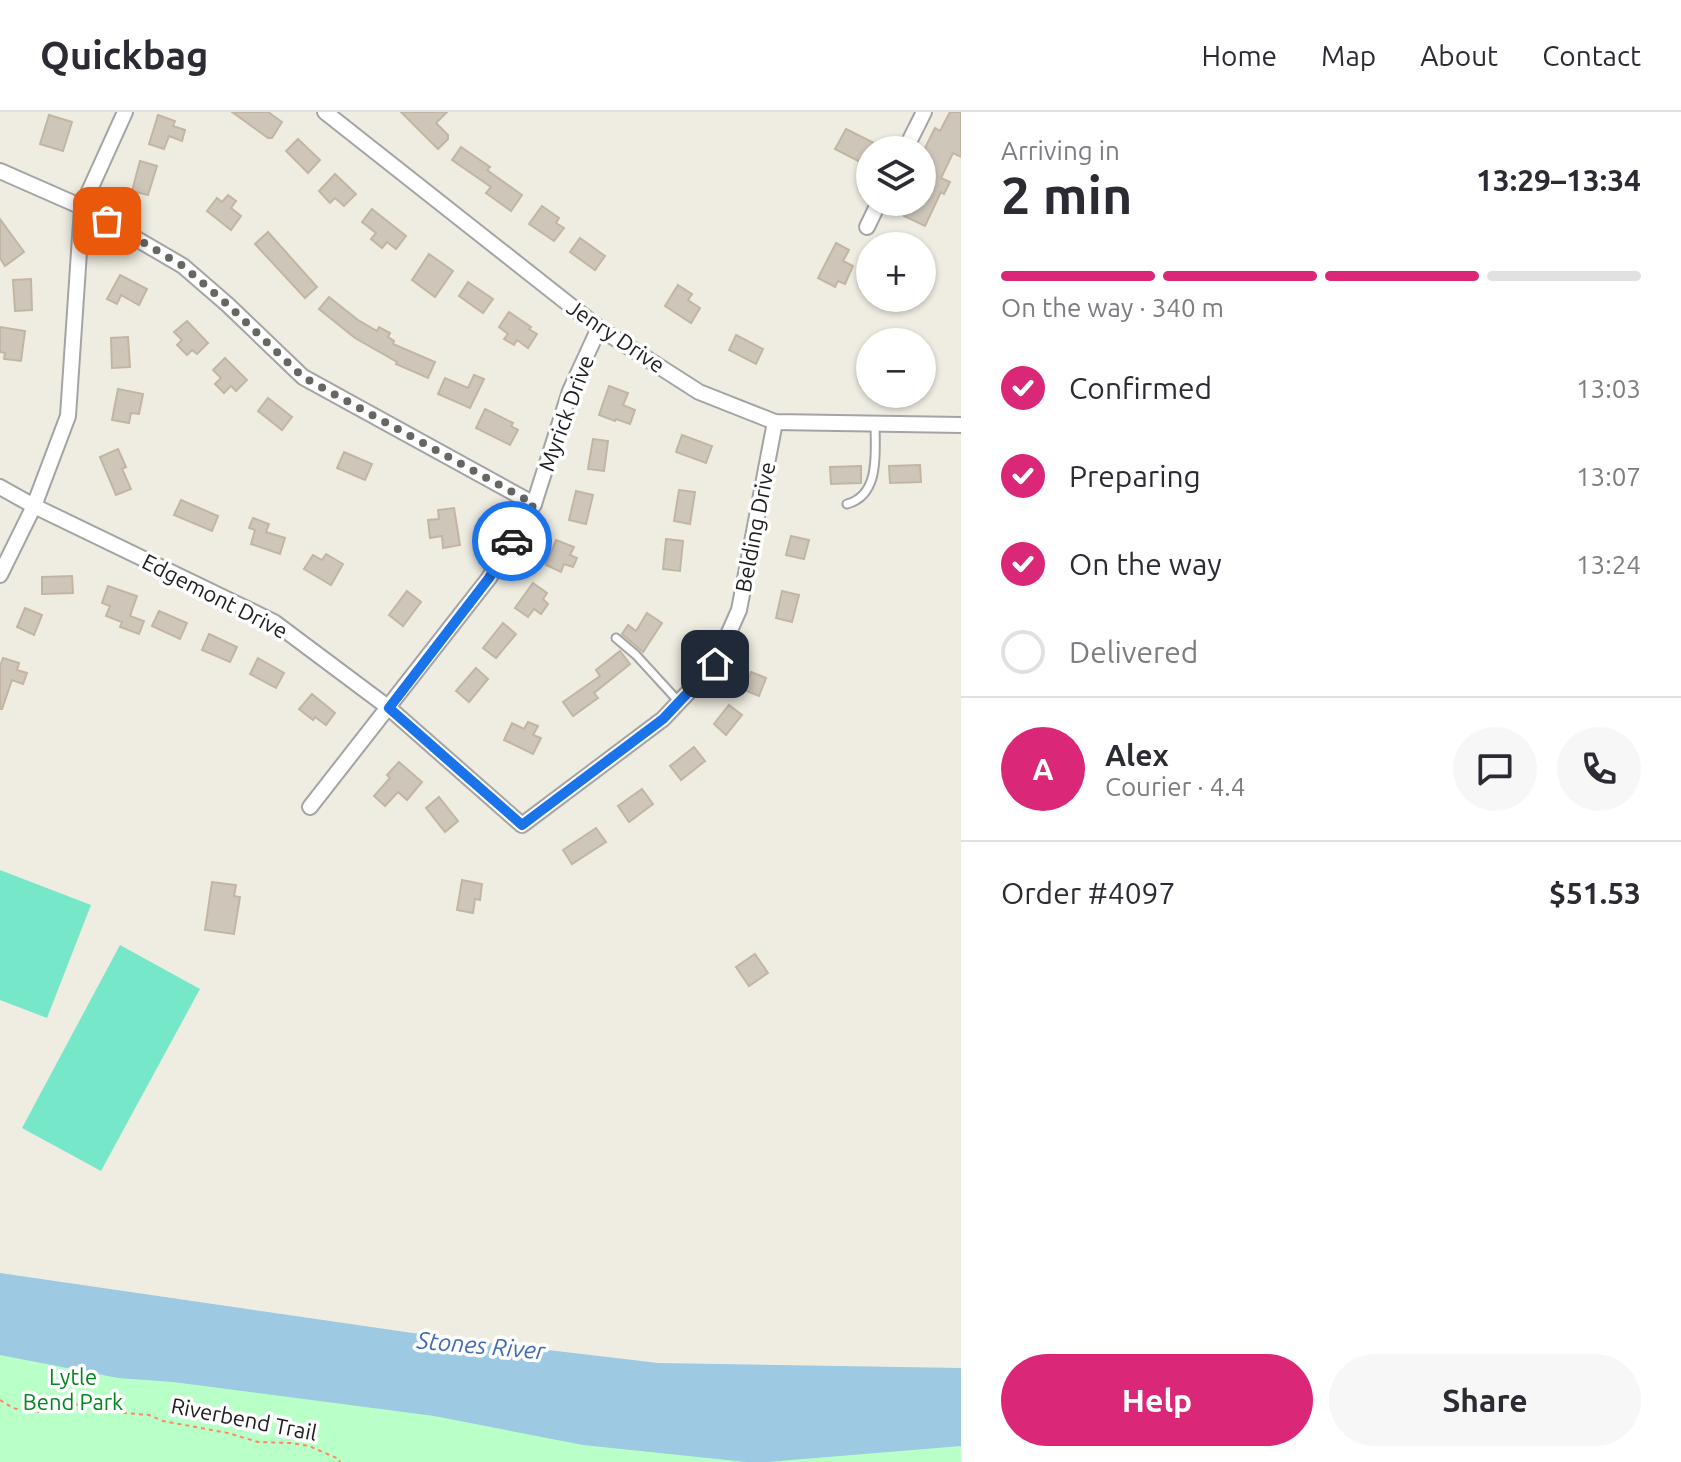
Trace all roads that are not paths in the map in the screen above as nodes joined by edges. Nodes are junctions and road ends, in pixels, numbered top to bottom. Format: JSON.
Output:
{"nodes":[{"id":1,"x":125,"y":112,"type":"edge"},
{"id":2,"x":325,"y":112,"type":"edge"},
{"id":3,"x":924,"y":112,"type":"edge"},
{"id":4,"x":912,"y":136,"type":"edge"},
{"id":5,"x":0,"y":171,"type":"edge"},
{"id":6,"x":82,"y":207,"type":"junction"},
{"id":7,"x":872,"y":216,"type":"edge"},
{"id":8,"x":867,"y":227,"type":"dead end"},
{"id":9,"x":599,"y":328,"type":"junction"},
{"id":10,"x":775,"y":422,"type":"junction"},
{"id":11,"x":875,"y":423,"type":"junction"},
{"id":12,"x":961,"y":425,"type":"edge"},
{"id":13,"x":0,"y":487,"type":"edge"},
{"id":14,"x":534,"y":504,"type":"junction"},
{"id":15,"x":847,"y":504,"type":"dead end"},
{"id":16,"x":34,"y":506,"type":"junction"},
{"id":17,"x":0,"y":575,"type":"edge"},
{"id":18,"x":616,"y":638,"type":"dead end"},
{"id":19,"x":679,"y":702,"type":"junction"},
{"id":20,"x":389,"y":708,"type":"junction"},
{"id":21,"x":310,"y":807,"type":"dead end"},
{"id":22,"x":522,"y":825,"type":"joint"}],
"edges":[{"from":1,"to":6,"type":"street"},
{"from":2,"to":9,"type":"street","name":"Jenry Drive"},
{"from":3,"to":4,"type":"street"},
{"from":5,"to":6,"type":"street"},
{"from":6,"to":14,"type":"street"},
{"from":6,"to":16,"type":"street"},
{"from":7,"to":8,"type":"street"},
{"from":9,"to":10,"type":"street","name":"Jenry Drive"},
{"from":9,"to":14,"type":"street","name":"Myrick Drive"},
{"from":10,"to":11,"type":"street","name":"Jenry Drive"},
{"from":10,"to":19,"type":"street","name":"Belding Drive"},
{"from":11,"to":12,"type":"street","name":"Jenry Drive"},
{"from":11,"to":15,"type":"lane"},
{"from":13,"to":16,"type":"street","name":"Edgemont Drive"},
{"from":14,"to":20,"type":"street","name":"Myrick Drive"},
{"from":16,"to":17,"type":"street"},
{"from":16,"to":20,"type":"street","name":"Edgemont Drive"},
{"from":18,"to":19,"type":"lane"},
{"from":19,"to":22,"type":"street","name":"Belding Drive"},
{"from":20,"to":21,"type":"street","name":"Myrick Drive"},
{"from":20,"to":22,"type":"street","name":"Edgemont Drive"}]}
